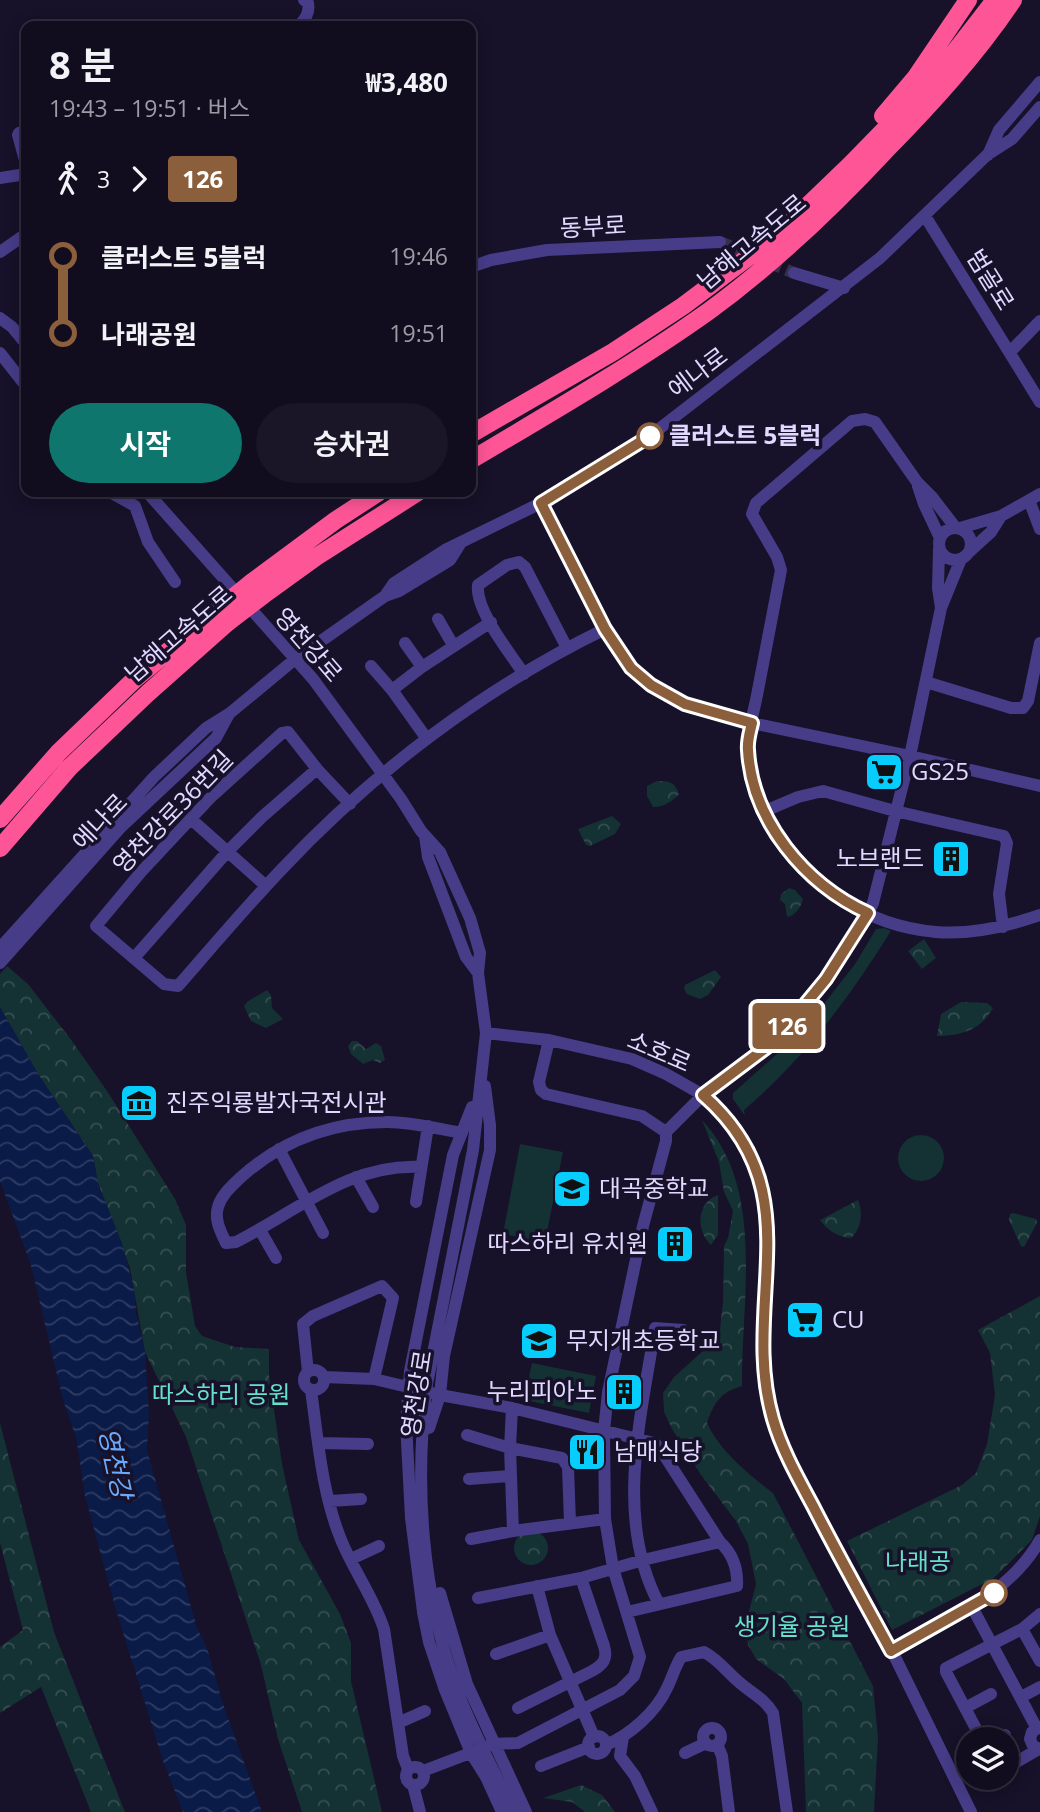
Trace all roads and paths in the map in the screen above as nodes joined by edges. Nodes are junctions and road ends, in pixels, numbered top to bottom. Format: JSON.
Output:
{"nodes":[{"id":1,"x":304,"y":0,"type":"edge"},
{"id":2,"x":968,"y":0,"type":"edge"},
{"id":3,"x":995,"y":0,"type":"edge"},
{"id":4,"x":1013,"y":0,"type":"edge"},
{"id":5,"x":1027,"y":0,"type":"edge"},
{"id":6,"x":303,"y":21,"type":"edge"},
{"id":7,"x":993,"y":29,"type":"junction"},
{"id":8,"x":1040,"y":82,"type":"edge"},
{"id":9,"x":1040,"y":107,"type":"edge"},
{"id":10,"x":988,"y":155,"type":"junction"},
{"id":11,"x":21,"y":175,"type":"edge"},
{"id":12,"x":0,"y":178,"type":"edge"},
{"id":13,"x":925,"y":216,"type":"junction"},
{"id":14,"x":796,"y":217,"type":"junction"},
{"id":15,"x":21,"y":237,"type":"edge"},
{"id":16,"x":720,"y":242,"type":"tunnel mouth"},
{"id":17,"x":0,"y":251,"type":"edge"},
{"id":18,"x":476,"y":265,"type":"edge"},
{"id":19,"x":794,"y":273,"type":"tunnel mouth"},
{"id":20,"x":844,"y":288,"type":"junction"},
{"id":21,"x":0,"y":318,"type":"edge"},
{"id":22,"x":1040,"y":321,"type":"edge"},
{"id":23,"x":21,"y":338,"type":"edge"},
{"id":24,"x":1010,"y":352,"type":"junction"},
{"id":25,"x":0,"y":353,"type":"edge"},
{"id":26,"x":21,"y":380,"type":"edge"},
{"id":27,"x":1040,"y":402,"type":"edge"},
{"id":28,"x":476,"y":431,"type":"edge"},
{"id":29,"x":476,"y":457,"type":"edge"},
{"id":30,"x":917,"y":482,"type":"junction"},
{"id":31,"x":119,"y":497,"type":"edge"},
{"id":32,"x":151,"y":497,"type":"edge"},
{"id":33,"x":371,"y":497,"type":"edge"},
{"id":34,"x":410,"y":497,"type":"edge"},
{"id":35,"x":1034,"y":497,"type":"edge"},
{"id":36,"x":541,"y":503,"type":"junction"},
{"id":37,"x":1001,"y":516,"type":"junction"},
{"id":38,"x":957,"y":527,"type":"junction"},
{"id":39,"x":1040,"y":529,"type":"edge"},
{"id":40,"x":939,"y":544,"type":"junction"},
{"id":41,"x":965,"y":556,"type":"junction"},
{"id":42,"x":175,"y":582,"type":"dead end"},
{"id":43,"x":256,"y":590,"type":"junction"},
{"id":44,"x":942,"y":608,"type":"junction"},
{"id":45,"x":224,"y":615,"type":"junction"},
{"id":46,"x":438,"y":619,"type":"dead end"},
{"id":47,"x":491,"y":622,"type":"junction"},
{"id":48,"x":605,"y":629,"type":"junction"},
{"id":49,"x":405,"y":643,"type":"dead end"},
{"id":50,"x":1040,"y":643,"type":"edge"},
{"id":51,"x":453,"y":645,"type":"junction"},
{"id":52,"x":566,"y":648,"type":"junction"},
{"id":53,"x":294,"y":660,"type":"junction"},
{"id":54,"x":371,"y":666,"type":"dead end"},
{"id":55,"x":422,"y":667,"type":"junction"},
{"id":56,"x":524,"y":674,"type":"junction"},
{"id":57,"x":926,"y":682,"type":"junction"},
{"id":58,"x":392,"y":690,"type":"junction"},
{"id":59,"x":230,"y":713,"type":"junction"},
{"id":60,"x":752,"y":723,"type":"junction"},
{"id":61,"x":426,"y":739,"type":"junction"},
{"id":62,"x":910,"y":755,"type":"junction"},
{"id":63,"x":317,"y":769,"type":"junction"},
{"id":64,"x":383,"y":775,"type":"junction"},
{"id":65,"x":1040,"y":786,"type":"edge"},
{"id":66,"x":350,"y":804,"type":"junction"},
{"id":67,"x":765,"y":811,"type":"junction"},
{"id":68,"x":895,"y":811,"type":"junction"},
{"id":69,"x":0,"y":819,"type":"edge"},
{"id":70,"x":191,"y":819,"type":"junction"},
{"id":71,"x":0,"y":848,"type":"edge"},
{"id":72,"x":228,"y":851,"type":"junction"},
{"id":73,"x":267,"y":886,"type":"junction"},
{"id":74,"x":868,"y":913,"type":"junction"},
{"id":75,"x":1040,"y":915,"type":"edge"},
{"id":76,"x":1003,"y":927,"type":"junction"},
{"id":77,"x":0,"y":948,"type":"edge"},
{"id":78,"x":134,"y":958,"type":"junction"},
{"id":79,"x":0,"y":963,"type":"edge"},
{"id":80,"x":486,"y":1033,"type":"junction"},
{"id":81,"x":549,"y":1040,"type":"junction"},
{"id":82,"x":483,"y":1055,"type":"junction"},
{"id":83,"x":703,"y":1095,"type":"junction"},
{"id":84,"x":428,"y":1126,"type":"junction"},
{"id":85,"x":666,"y":1132,"type":"junction"},
{"id":86,"x":462,"y":1133,"type":"junction"},
{"id":87,"x":279,"y":1149,"type":"junction"},
{"id":88,"x":421,"y":1167,"type":"junction"},
{"id":89,"x":356,"y":1177,"type":"junction"},
{"id":90,"x":416,"y":1202,"type":"dead end"},
{"id":91,"x":307,"y":1203,"type":"junction"},
{"id":92,"x":373,"y":1207,"type":"dead end"},
{"id":93,"x":260,"y":1230,"type":"junction"},
{"id":94,"x":323,"y":1233,"type":"dead end"},
{"id":95,"x":276,"y":1258,"type":"dead end"},
{"id":96,"x":683,"y":1330,"type":"dead end"},
{"id":97,"x":308,"y":1372,"type":"junction"},
{"id":98,"x":324,"y":1377,"type":"junction"},
{"id":99,"x":374,"y":1379,"type":"junction"},
{"id":100,"x":408,"y":1387,"type":"junction"},
{"id":101,"x":311,"y":1390,"type":"junction"},
{"id":102,"x":440,"y":1395,"type":"junction"},
{"id":103,"x":512,"y":1408,"type":"junction"},
{"id":104,"x":604,"y":1431,"type":"junction"},
{"id":105,"x":467,"y":1434,"type":"dead end"},
{"id":106,"x":637,"y":1438,"type":"junction"},
{"id":107,"x":318,"y":1443,"type":"junction"},
{"id":108,"x":368,"y":1444,"type":"dead end"},
{"id":109,"x":510,"y":1448,"type":"junction"},
{"id":110,"x":510,"y":1476,"type":"junction"},
{"id":111,"x":469,"y":1479,"type":"dead end"},
{"id":112,"x":361,"y":1499,"type":"dead end"},
{"id":113,"x":330,"y":1501,"type":"junction"},
{"id":114,"x":605,"y":1520,"type":"junction"},
{"id":115,"x":570,"y":1523,"type":"junction"},
{"id":116,"x":513,"y":1531,"type":"junction"},
{"id":117,"x":471,"y":1539,"type":"dead end"},
{"id":118,"x":1040,"y":1540,"type":"edge"},
{"id":119,"x":720,"y":1542,"type":"junction"},
{"id":120,"x":379,"y":1546,"type":"dead end"},
{"id":121,"x":351,"y":1559,"type":"junction"},
{"id":122,"x":643,"y":1560,"type":"junction"},
{"id":123,"x":613,"y":1567,"type":"junction"},
{"id":124,"x":581,"y":1578,"type":"junction"},
{"id":125,"x":537,"y":1587,"type":"junction"},
{"id":126,"x":478,"y":1598,"type":"dead end"},
{"id":127,"x":659,"y":1604,"type":"junction"},
{"id":128,"x":972,"y":1607,"type":"junction"},
{"id":129,"x":627,"y":1612,"type":"junction"},
{"id":130,"x":1040,"y":1614,"type":"edge"},
{"id":131,"x":1022,"y":1629,"type":"junction"},
{"id":132,"x":550,"y":1635,"type":"junction"},
{"id":133,"x":993,"y":1644,"type":"junction"},
{"id":134,"x":891,"y":1651,"type":"junction"},
{"id":135,"x":496,"y":1654,"type":"dead end"},
{"id":136,"x":1040,"y":1661,"type":"edge"},
{"id":137,"x":572,"y":1682,"type":"junction"},
{"id":138,"x":1040,"y":1687,"type":"edge"},
{"id":139,"x":991,"y":1694,"type":"dead end"},
{"id":140,"x":1021,"y":1697,"type":"junction"},
{"id":141,"x":518,"y":1708,"type":"dead end"},
{"id":142,"x":965,"y":1708,"type":"junction"},
{"id":143,"x":425,"y":1711,"type":"dead end"},
{"id":144,"x":582,"y":1711,"type":"junction"},
{"id":145,"x":398,"y":1723,"type":"junction"},
{"id":146,"x":975,"y":1727,"type":"edge"},
{"id":147,"x":1038,"y":1727,"type":"edge"},
{"id":148,"x":626,"y":1733,"type":"junction"},
{"id":149,"x":494,"y":1743,"type":"junction"},
{"id":150,"x":600,"y":1745,"type":"junction"},
{"id":151,"x":1040,"y":1749,"type":"edge"},
{"id":152,"x":685,"y":1752,"type":"dead end"},
{"id":153,"x":472,"y":1753,"type":"junction"},
{"id":154,"x":623,"y":1761,"type":"junction"},
{"id":155,"x":1019,"y":1761,"type":"edge"},
{"id":156,"x":541,"y":1766,"type":"dead end"},
{"id":157,"x":408,"y":1769,"type":"junction"},
{"id":158,"x":423,"y":1772,"type":"junction"},
{"id":159,"x":413,"y":1785,"type":"junction"},
{"id":160,"x":420,"y":1812,"type":"edge"},
{"id":161,"x":502,"y":1812,"type":"edge"},
{"id":162,"x":514,"y":1812,"type":"edge"},
{"id":163,"x":526,"y":1812,"type":"edge"},
{"id":164,"x":652,"y":1812,"type":"edge"},
{"id":165,"x":729,"y":1812,"type":"edge"},
{"id":166,"x":787,"y":1812,"type":"edge"},
{"id":167,"x":971,"y":1812,"type":"edge"}],
"edges":[{"from":1,"to":6,"type":"street"},
{"from":2,"to":14,"type":"highway"},
{"from":3,"to":14,"type":"highway","name":"남해고속도로"},
{"from":4,"to":7,"type":"highway","name":"남해고속도로"},
{"from":5,"to":7,"type":"highway"},
{"from":7,"to":29,"type":"highway","name":"남해고속도로"},
{"from":8,"to":10,"type":"street"},
{"from":9,"to":10,"type":"street"},
{"from":10,"to":13,"type":"street"},
{"from":11,"to":12,"type":"street"},
{"from":13,"to":20,"type":"street"},
{"from":13,"to":24,"type":"street","name":"범골로"},
{"from":14,"to":28,"type":"highway","name":"남해고속도로"},
{"from":15,"to":17,"type":"street"},
{"from":16,"to":18,"type":"street","name":"동부로"},
{"from":19,"to":20,"type":"street"},
{"from":20,"to":36,"type":"street","name":"에나로"},
{"from":21,"to":23,"type":"street"},
{"from":22,"to":24,"type":"street"},
{"from":24,"to":27,"type":"street","name":"범골로"},
{"from":25,"to":26,"type":"street"},
{"from":30,"to":38,"type":"street"},
{"from":30,"to":40,"type":"street"},
{"from":30,"to":60,"type":"street"},
{"from":31,"to":42,"type":"street"},
{"from":32,"to":53,"type":"street","name":"영천강로"},
{"from":33,"to":43,"type":"highway","name":"남해고속도로"},
{"from":34,"to":43,"type":"highway","name":"남해고속도로"},
{"from":35,"to":37,"type":"street"},
{"from":35,"to":39,"type":"street"},
{"from":36,"to":48,"type":"street"},
{"from":36,"to":53,"type":"street","name":"에나로"},
{"from":37,"to":38,"type":"street"},
{"from":37,"to":41,"type":"street"},
{"from":38,"to":40,"type":"street"},
{"from":38,"to":41,"type":"street"},
{"from":40,"to":41,"type":"street"},
{"from":40,"to":44,"type":"street"},
{"from":41,"to":44,"type":"street"},
{"from":43,"to":45,"type":"highway","name":"남해고속도로","bridge":true},
{"from":44,"to":57,"type":"street"},
{"from":45,"to":69,"type":"highway","name":"남해고속도로"},
{"from":45,"to":71,"type":"highway","name":"남해고속도로"},
{"from":46,"to":51,"type":"street"},
{"from":47,"to":51,"type":"street"},
{"from":47,"to":52,"type":"street"},
{"from":47,"to":56,"type":"street"},
{"from":48,"to":52,"type":"street","name":"영천강로36번길"},
{"from":48,"to":60,"type":"street"},
{"from":49,"to":55,"type":"street"},
{"from":50,"to":57,"type":"street"},
{"from":51,"to":55,"type":"street"},
{"from":52,"to":56,"type":"street","name":"영천강로36번길"},
{"from":53,"to":59,"type":"street","name":"에나로"},
{"from":53,"to":64,"type":"street","name":"영천강로"},
{"from":54,"to":58,"type":"street"},
{"from":55,"to":58,"type":"street"},
{"from":56,"to":61,"type":"street","name":"영천강로36번길"},
{"from":57,"to":62,"type":"street"},
{"from":58,"to":61,"type":"street"},
{"from":59,"to":77,"type":"street","name":"에나로"},
{"from":59,"to":79,"type":"street","name":"에나로"},
{"from":60,"to":62,"type":"street"},
{"from":60,"to":67,"type":"street"},
{"from":61,"to":64,"type":"street","name":"영천강로36번길"},
{"from":62,"to":65,"type":"street"},
{"from":62,"to":68,"type":"street"},
{"from":63,"to":66,"type":"street","name":"영천강로36번길"},
{"from":63,"to":70,"type":"street","name":"영천강로36번길"},
{"from":63,"to":72,"type":"street"},
{"from":64,"to":66,"type":"street","name":"영천강로36번길"},
{"from":64,"to":80,"type":"street","name":"영천강로"},
{"from":66,"to":73,"type":"street","name":"영천강로36번길"},
{"from":67,"to":68,"type":"street"},
{"from":67,"to":74,"type":"street"},
{"from":68,"to":74,"type":"street"},
{"from":68,"to":76,"type":"street"},
{"from":70,"to":72,"type":"street"},
{"from":70,"to":78,"type":"street","name":"영천강로36번길"},
{"from":72,"to":73,"type":"street"},
{"from":72,"to":78,"type":"street"},
{"from":73,"to":78,"type":"street","name":"영천강로36번길"},
{"from":74,"to":76,"type":"street"},
{"from":74,"to":83,"type":"street"},
{"from":75,"to":76,"type":"street"},
{"from":80,"to":81,"type":"street","name":"소호로"},
{"from":80,"to":82,"type":"street","name":"영천강로"},
{"from":81,"to":83,"type":"street","name":"소호로"},
{"from":81,"to":85,"type":"street"},
{"from":82,"to":86,"type":"street","name":"영천강로"},
{"from":82,"to":102,"type":"street","name":"영천강로"},
{"from":82,"to":162,"type":"street","name":"영천강로"},
{"from":83,"to":85,"type":"street"},
{"from":83,"to":134,"type":"street","name":"소호로"},
{"from":84,"to":86,"type":"street"},
{"from":84,"to":87,"type":"street"},
{"from":84,"to":88,"type":"street"},
{"from":85,"to":104,"type":"street"},
{"from":86,"to":100,"type":"street","name":"영천강로"},
{"from":87,"to":91,"type":"street"},
{"from":87,"to":93,"type":"street"},
{"from":88,"to":89,"type":"street"},
{"from":88,"to":90,"type":"street"},
{"from":89,"to":91,"type":"street"},
{"from":89,"to":92,"type":"street"},
{"from":91,"to":93,"type":"street"},
{"from":91,"to":94,"type":"street"},
{"from":93,"to":95,"type":"street"},
{"from":96,"to":106,"type":"street"},
{"from":97,"to":98,"type":"street"},
{"from":97,"to":99,"type":"street","name":"영천강로"},
{"from":97,"to":101,"type":"street"},
{"from":98,"to":99,"type":"street"},
{"from":98,"to":101,"type":"street"},
{"from":99,"to":100,"type":"street","name":"영천강로"},
{"from":100,"to":102,"type":"street","bridge":true},
{"from":100,"to":153,"type":"street","name":"영천강로"},
{"from":101,"to":107,"type":"street"},
{"from":102,"to":103,"type":"street"},
{"from":102,"to":149,"type":"street","name":"영천강로"},
{"from":103,"to":104,"type":"street"},
{"from":103,"to":109,"type":"street"},
{"from":104,"to":106,"type":"street"},
{"from":104,"to":114,"type":"street"},
{"from":105,"to":109,"type":"street"},
{"from":106,"to":119,"type":"street"},
{"from":106,"to":122,"type":"street"},
{"from":107,"to":108,"type":"street"},
{"from":107,"to":113,"type":"street"},
{"from":109,"to":110,"type":"street"},
{"from":109,"to":115,"type":"street"},
{"from":110,"to":111,"type":"street"},
{"from":110,"to":116,"type":"street"},
{"from":112,"to":113,"type":"street"},
{"from":113,"to":121,"type":"street"},
{"from":114,"to":115,"type":"street"},
{"from":114,"to":123,"type":"street"},
{"from":115,"to":116,"type":"street"},
{"from":116,"to":117,"type":"street"},
{"from":118,"to":128,"type":"street"},
{"from":119,"to":122,"type":"street"},
{"from":119,"to":127,"type":"street"},
{"from":120,"to":121,"type":"street"},
{"from":121,"to":145,"type":"street"},
{"from":122,"to":123,"type":"street"},
{"from":122,"to":127,"type":"street"},
{"from":123,"to":124,"type":"street"},
{"from":123,"to":129,"type":"street"},
{"from":124,"to":125,"type":"street"},
{"from":124,"to":137,"type":"street"},
{"from":125,"to":126,"type":"street"},
{"from":125,"to":132,"type":"street"},
{"from":127,"to":129,"type":"street"},
{"from":128,"to":133,"type":"street"},
{"from":128,"to":134,"type":"street"},
{"from":129,"to":144,"type":"street"},
{"from":130,"to":131,"type":"street"},
{"from":131,"to":133,"type":"street"},
{"from":131,"to":136,"type":"street"},
{"from":132,"to":135,"type":"street"},
{"from":132,"to":137,"type":"street"},
{"from":133,"to":140,"type":"street"},
{"from":133,"to":142,"type":"street"},
{"from":134,"to":167,"type":"street","name":"소호로"},
{"from":137,"to":141,"type":"street"},
{"from":137,"to":144,"type":"street"},
{"from":138,"to":140,"type":"street"},
{"from":139,"to":142,"type":"street"},
{"from":140,"to":147,"type":"street"},
{"from":142,"to":146,"type":"street"},
{"from":143,"to":145,"type":"street"},
{"from":144,"to":149,"type":"street"},
{"from":144,"to":150,"type":"street"},
{"from":145,"to":157,"type":"street"},
{"from":147,"to":151,"type":"street"},
{"from":148,"to":150,"type":"street"},
{"from":148,"to":154,"type":"street"},
{"from":148,"to":166,"type":"street"},
{"from":149,"to":153,"type":"street","bridge":true},
{"from":149,"to":163,"type":"street","name":"영천강로"},
{"from":150,"to":154,"type":"street"},
{"from":150,"to":156,"type":"street"},
{"from":151,"to":155,"type":"street"},
{"from":152,"to":165,"type":"street"},
{"from":153,"to":158,"type":"street"},
{"from":153,"to":161,"type":"street","name":"영천강로"},
{"from":154,"to":164,"type":"street"},
{"from":157,"to":158,"type":"street"},
{"from":157,"to":159,"type":"street"},
{"from":158,"to":159,"type":"street"},
{"from":159,"to":160,"type":"street"}]}
